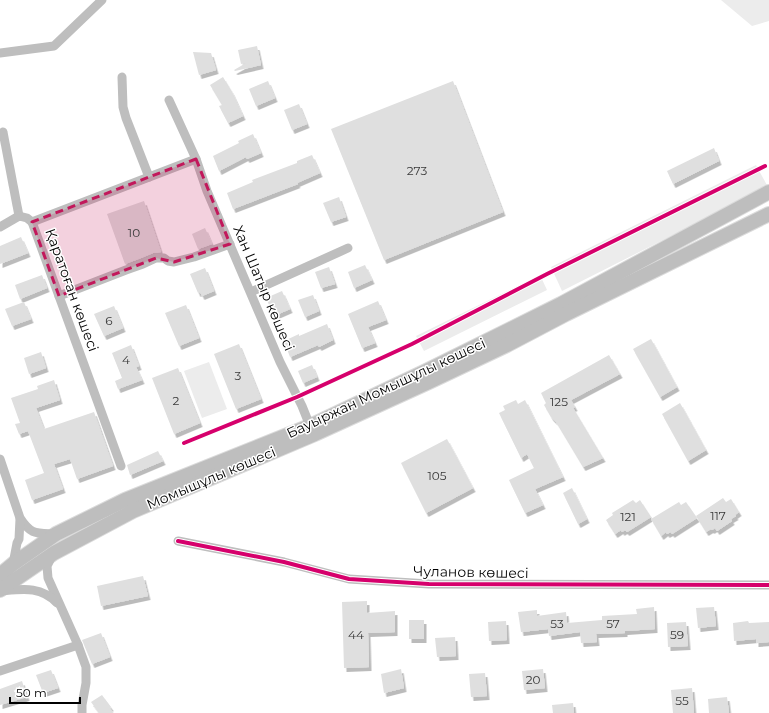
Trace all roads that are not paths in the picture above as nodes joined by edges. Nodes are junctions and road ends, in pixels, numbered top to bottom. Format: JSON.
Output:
{"nodes":[{"id":1,"x":102,"y":0,"type":"edge"},
{"id":2,"x":0,"y":53,"type":"edge"},
{"id":3,"x":122,"y":77,"type":"dead end"},
{"id":4,"x":169,"y":100,"type":"dead end"},
{"id":5,"x":3,"y":132,"type":"dead end"},
{"id":6,"x":196,"y":159,"type":"junction"},
{"id":7,"x":149,"y":177,"type":"junction"},
{"id":8,"x":769,"y":192,"type":"edge"},
{"id":9,"x":769,"y":214,"type":"edge"},
{"id":10,"x":19,"y":216,"type":"junction"},
{"id":11,"x":32,"y":222,"type":"junction"},
{"id":12,"x":0,"y":227,"type":"edge"},
{"id":13,"x":230,"y":244,"type":"junction"},
{"id":14,"x":348,"y":248,"type":"dead end"},
{"id":15,"x":250,"y":292,"type":"junction"},
{"id":16,"x":59,"y":296,"type":"junction"},
{"id":17,"x":393,"y":398,"type":"joint"},
{"id":18,"x":310,"y":426,"type":"junction"},
{"id":19,"x":0,"y":459,"type":"edge"},
{"id":20,"x":120,"y":466,"type":"dead end"},
{"id":21,"x":20,"y":518,"type":"junction"},
{"id":22,"x":56,"y":534,"type":"junction"},
{"id":23,"x":178,"y":541,"type":"dead end"},
{"id":24,"x":54,"y":553,"type":"junction"},
{"id":25,"x":13,"y":564,"type":"junction"},
{"id":26,"x":0,"y":574,"type":"edge"},
{"id":27,"x":769,"y":584,"type":"edge"},
{"id":28,"x":0,"y":591,"type":"edge"},
{"id":29,"x":60,"y":607,"type":"junction"},
{"id":30,"x":78,"y":645,"type":"junction"},
{"id":31,"x":0,"y":671,"type":"edge"},
{"id":32,"x":82,"y":713,"type":"edge"}],
"edges":[{"from":1,"to":2,"type":"street"},
{"from":3,"to":7,"type":"street"},
{"from":4,"to":6,"type":"street","name":"Хан Шатыр көшесі"},
{"from":5,"to":10,"type":"street"},
{"from":6,"to":7,"type":"street","name":"Қаратоған көшесі"},
{"from":6,"to":13,"type":"street","name":"Хан Шатыр көшесі"},
{"from":7,"to":11,"type":"street","name":"Қаратоған көшесі"},
{"from":8,"to":18,"type":"main road","name":"Бауыржан Момышұлы көшесі"},
{"from":9,"to":17,"type":"main road","name":"Бауыржан Момышұлы көшесі"},
{"from":10,"to":11,"type":"street"},
{"from":10,"to":12,"type":"street"},
{"from":11,"to":16,"type":"street","name":"Қаратоған көшесі"},
{"from":13,"to":15,"type":"street","name":"Хан Шатыр көшесі"},
{"from":13,"to":16,"type":"street"},
{"from":14,"to":15,"type":"street"},
{"from":15,"to":18,"type":"street","name":"Хан Шатыр көшесі"},
{"from":16,"to":20,"type":"street","name":"Қаратоған көшесі"},
{"from":17,"to":24,"type":"main road","name":"Момышұлы көшесі"},
{"from":18,"to":22,"type":"main road","name":"Бауыржан Момышұлы көшесі"},
{"from":19,"to":21,"type":"street"},
{"from":21,"to":22,"type":"street"},
{"from":21,"to":25,"type":"street"},
{"from":22,"to":25,"type":"main road","name":"Бауыржан Момышұлы көшесі"},
{"from":23,"to":27,"type":"street","name":"Чуланов көшесі"},
{"from":24,"to":28,"type":"main road","name":"Момышұлы көшесі"},
{"from":24,"to":29,"type":"street"},
{"from":25,"to":26,"type":"main road","name":"Бауыржан Момышұлы көшесі"},
{"from":28,"to":29,"type":"street"},
{"from":29,"to":30,"type":"street"},
{"from":30,"to":31,"type":"street"},
{"from":30,"to":32,"type":"street"}]}
